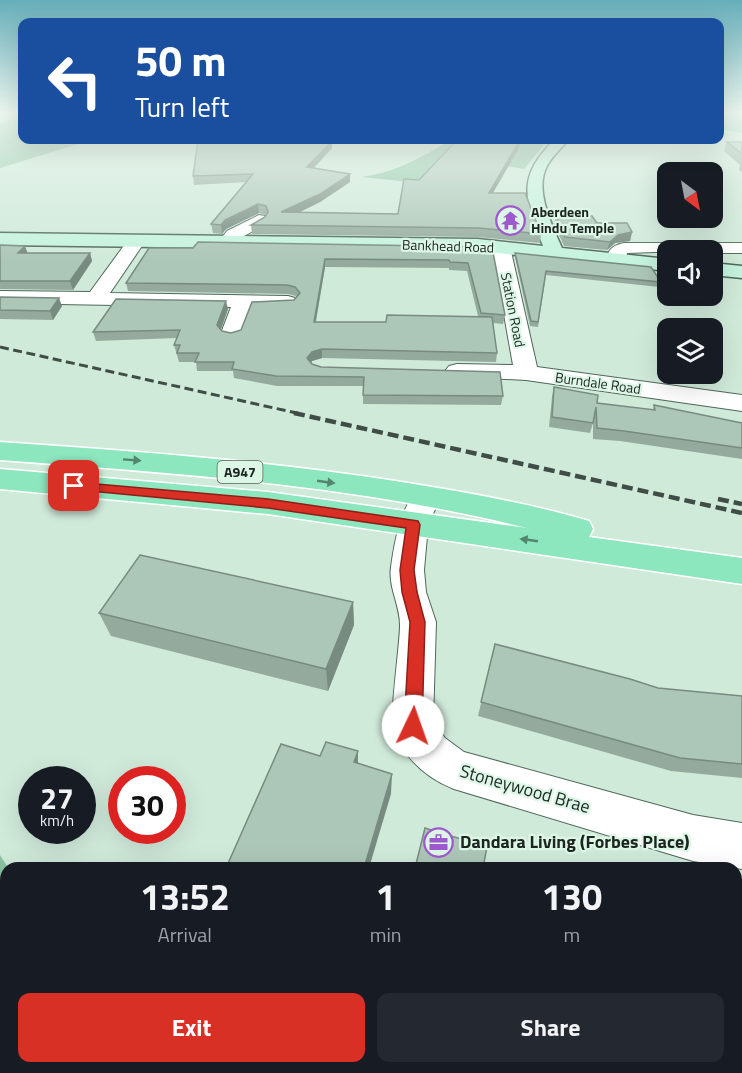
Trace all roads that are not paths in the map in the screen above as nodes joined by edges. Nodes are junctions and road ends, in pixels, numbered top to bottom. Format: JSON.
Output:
{"nodes":[{"id":1,"x":542,"y":161,"type":"edge"},
{"id":2,"x":259,"y":220,"type":"edge"},
{"id":3,"x":0,"y":239,"type":"edge"},
{"id":4,"x":137,"y":240,"type":"junction"},
{"id":5,"x":228,"y":241,"type":"junction"},
{"id":6,"x":501,"y":247,"type":"junction"},
{"id":7,"x":742,"y":248,"type":"edge"},
{"id":8,"x":555,"y":253,"type":"junction"},
{"id":9,"x":618,"y":260,"type":"junction"},
{"id":10,"x":657,"y":264,"type":"edge"},
{"id":11,"x":723,"y":270,"type":"edge"},
{"id":12,"x":742,"y":272,"type":"edge"},
{"id":13,"x":0,"y":297,"type":"edge"},
{"id":14,"x":96,"y":299,"type":"junction"},
{"id":15,"x":244,"y":302,"type":"junction"},
{"id":16,"x":288,"y":302,"type":"edge"},
{"id":17,"x":232,"y":333,"type":"edge"},
{"id":18,"x":435,"y":370,"type":"edge"},
{"id":19,"x":526,"y":373,"type":"junction"},
{"id":20,"x":742,"y":403,"type":"edge"},
{"id":21,"x":0,"y":451,"type":"edge"},
{"id":22,"x":0,"y":479,"type":"edge"},
{"id":23,"x":420,"y":510,"type":"junction"},
{"id":24,"x":727,"y":568,"type":"edge"},
{"id":25,"x":742,"y":846,"type":"edge"}],
"edges":[{"from":1,"to":8,"type":"street"},
{"from":2,"to":5,"type":"street"},
{"from":3,"to":4,"type":"street","name":"Bankhead Road"},
{"from":4,"to":5,"type":"street","name":"Bankhead Road"},
{"from":4,"to":14,"type":"street"},
{"from":5,"to":6,"type":"street","name":"Bankhead Road"},
{"from":6,"to":8,"type":"street","name":"Bankhead Road"},
{"from":6,"to":19,"type":"street","name":"Station Road"},
{"from":7,"to":9,"type":"street"},
{"from":8,"to":9,"type":"street","name":"Bankhead Road"},
{"from":9,"to":10,"type":"street","name":"Bankhead Road"},
{"from":11,"to":12,"type":"street"},
{"from":13,"to":14,"type":"street"},
{"from":14,"to":15,"type":"street"},
{"from":15,"to":16,"type":"street"},
{"from":15,"to":17,"type":"street"},
{"from":18,"to":19,"type":"street","name":"Burndale Road"},
{"from":19,"to":20,"type":"street","name":"Burndale Road"},
{"from":21,"to":23,"type":"main road","number":"A947","one_way":true},
{"from":22,"to":23,"type":"main road","number":"A947"},
{"from":23,"to":24,"type":"main road","number":"A947"},
{"from":23,"to":25,"type":"street","name":"Stoneywood Brae"}]}
